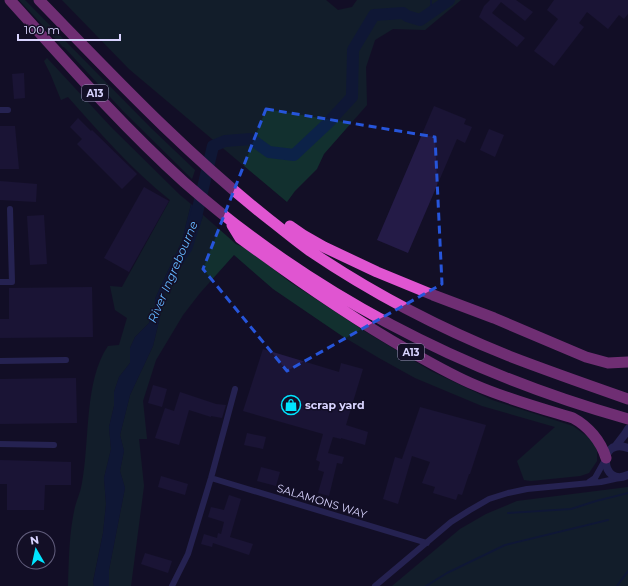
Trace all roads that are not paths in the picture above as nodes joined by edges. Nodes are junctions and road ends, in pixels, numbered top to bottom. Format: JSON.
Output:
{"nodes":[{"id":1,"x":10,"y":0,"type":"edge"},
{"id":2,"x":39,"y":0,"type":"edge"},
{"id":3,"x":0,"y":110,"type":"edge"},
{"id":4,"x":8,"y":110,"type":"dead end"},
{"id":5,"x":248,"y":202,"type":"junction"},
{"id":6,"x":10,"y":209,"type":"dead end"},
{"id":7,"x":225,"y":216,"type":"junction"},
{"id":8,"x":0,"y":282,"type":"edge"},
{"id":9,"x":66,"y":360,"type":"dead end"},
{"id":10,"x":0,"y":361,"type":"edge"},
{"id":11,"x":628,"y":362,"type":"edge"},
{"id":12,"x":236,"y":389,"type":"dead end"},
{"id":13,"x":628,"y":398,"type":"edge"},
{"id":14,"x":628,"y":419,"type":"edge"},
{"id":15,"x":628,"y":429,"type":"edge"},
{"id":16,"x":0,"y":444,"type":"edge"},
{"id":17,"x":54,"y":445,"type":"dead end"},
{"id":18,"x":614,"y":447,"type":"junction"},
{"id":19,"x":628,"y":448,"type":"edge"},
{"id":20,"x":605,"y":459,"type":"junction"},
{"id":21,"x":627,"y":476,"type":"edge"},
{"id":22,"x":211,"y":478,"type":"junction"},
{"id":23,"x":588,"y":483,"type":"junction"},
{"id":24,"x":427,"y":543,"type":"junction"},
{"id":25,"x":172,"y":586,"type":"edge"},
{"id":26,"x":375,"y":586,"type":"edge"}],
"edges":[{"from":1,"to":7,"type":"highway","number":"A13"},
{"from":2,"to":5,"type":"highway","number":"A13"},
{"from":3,"to":4,"type":"street"},
{"from":5,"to":11,"type":"highway","number":"A13"},
{"from":5,"to":13,"type":"highway","number":"A13"},
{"from":6,"to":8,"type":"street"},
{"from":7,"to":14,"type":"highway","number":"A13"},
{"from":7,"to":20,"type":"highway","number":"A13"},
{"from":9,"to":10,"type":"street"},
{"from":12,"to":22,"type":"street"},
{"from":15,"to":18,"type":"street"},
{"from":16,"to":17,"type":"street"},
{"from":18,"to":19,"type":"street"},
{"from":18,"to":20,"type":"street"},
{"from":20,"to":21,"type":"street"},
{"from":20,"to":23,"type":"street"},
{"from":21,"to":23,"type":"street"},
{"from":22,"to":24,"type":"street","name":"SALAMONS WAY"},
{"from":22,"to":25,"type":"street"},
{"from":23,"to":24,"type":"street"},
{"from":24,"to":26,"type":"street"}]}
